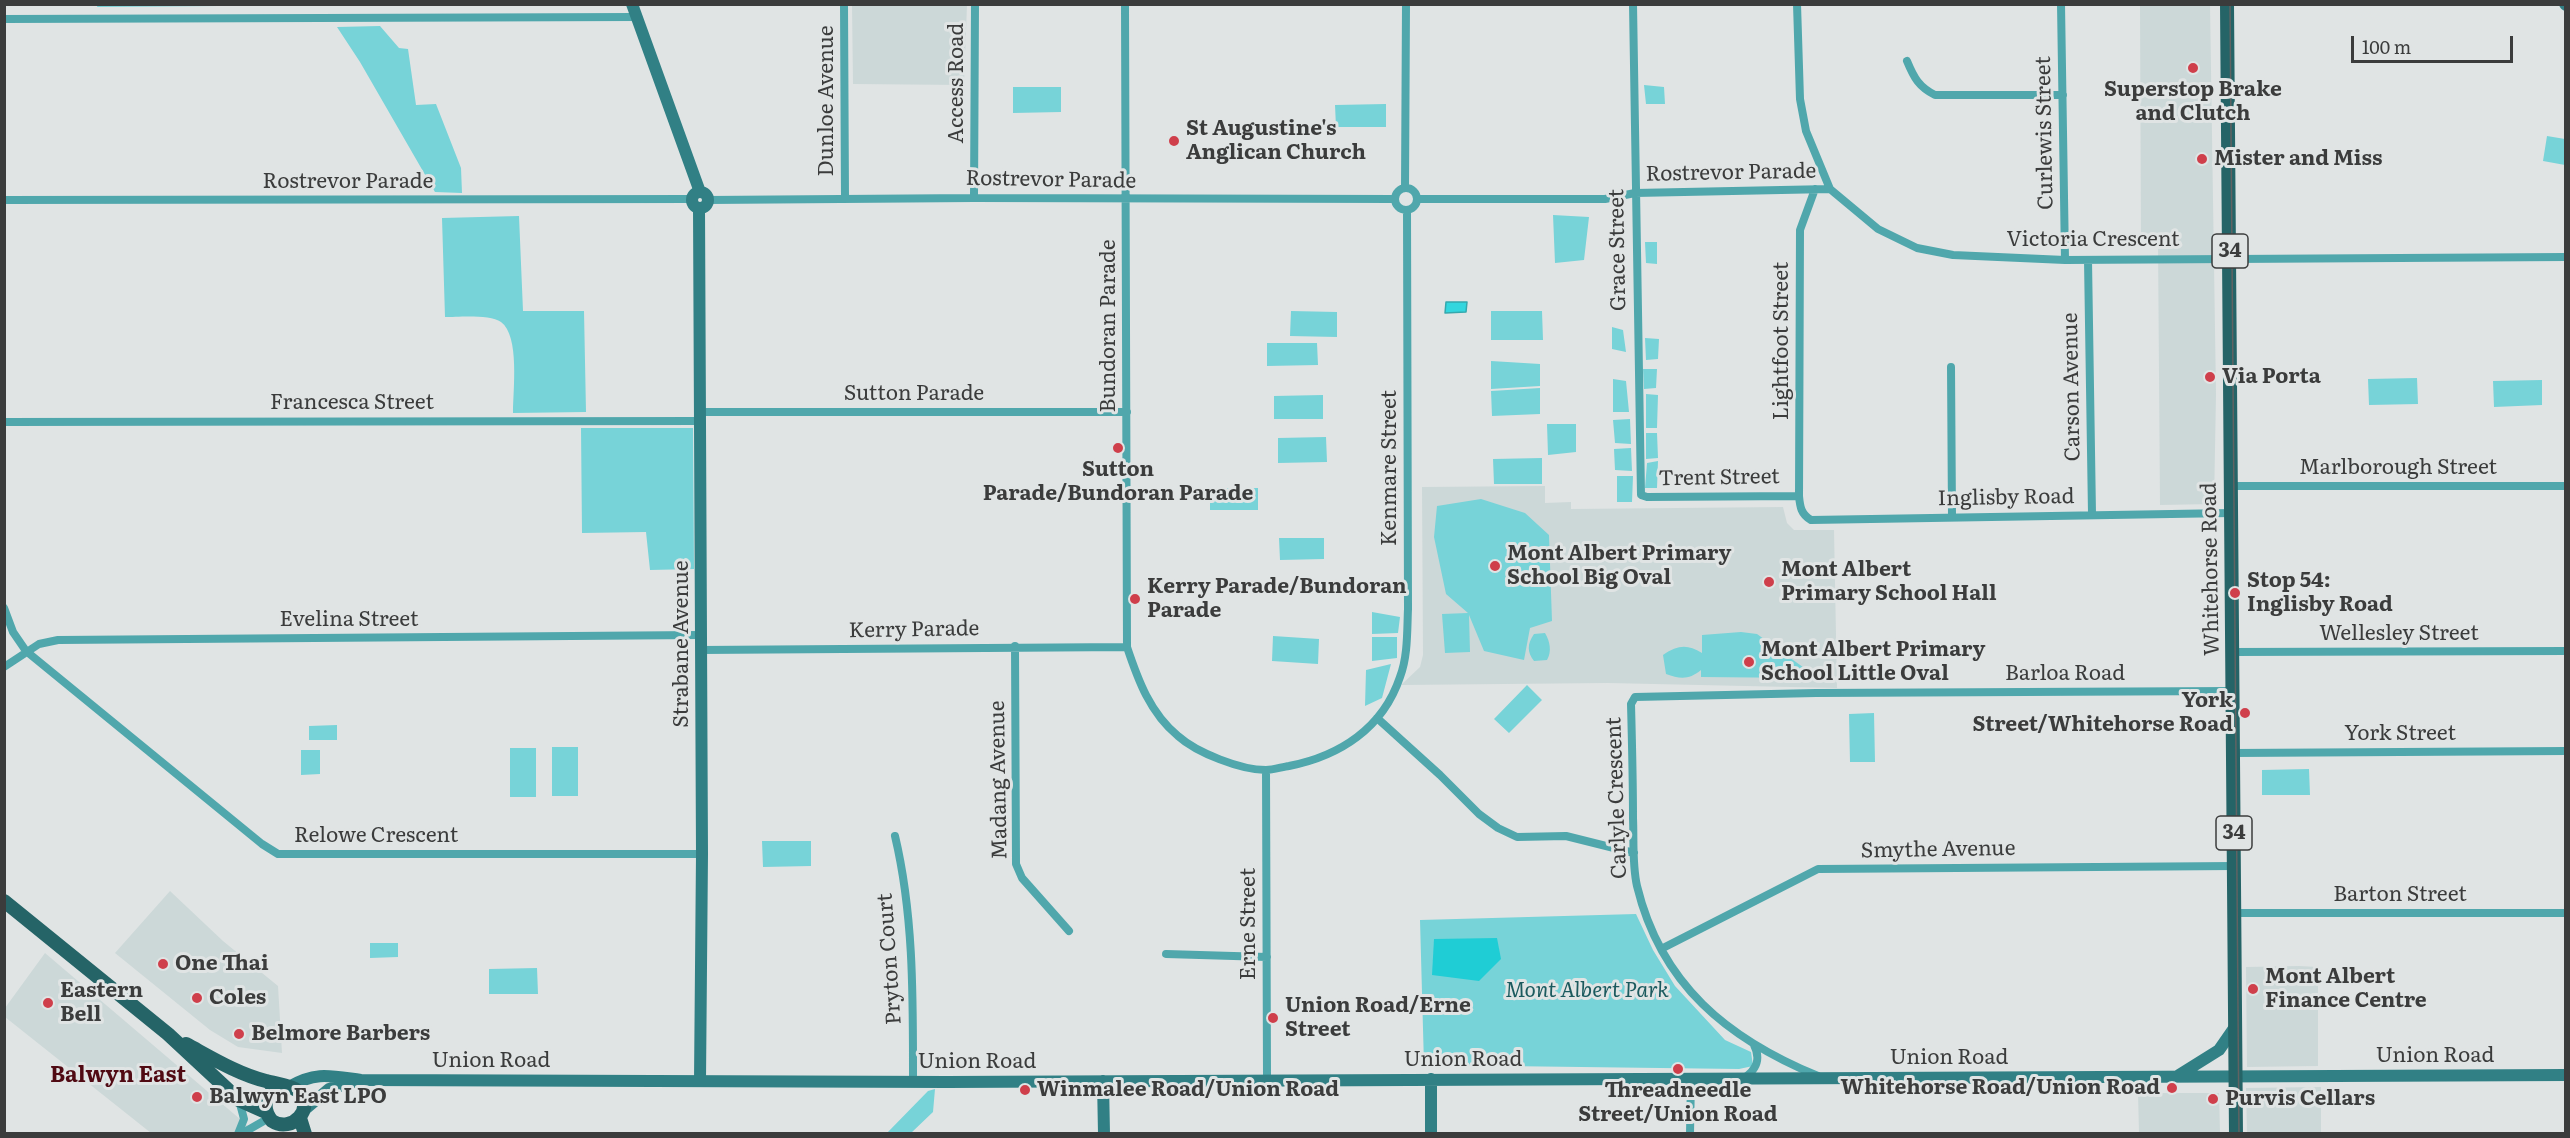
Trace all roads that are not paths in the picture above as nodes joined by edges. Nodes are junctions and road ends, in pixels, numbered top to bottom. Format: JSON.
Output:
{"nodes":[{"id":1,"x":844,"y":4,"type":"edge"},
{"id":2,"x":975,"y":4,"type":"edge"},
{"id":3,"x":1125,"y":4,"type":"edge"},
{"id":4,"x":1406,"y":4,"type":"edge"},
{"id":5,"x":1633,"y":4,"type":"edge"},
{"id":6,"x":1797,"y":4,"type":"edge"},
{"id":7,"x":2061,"y":4,"type":"edge"},
{"id":8,"x":2227,"y":4,"type":"edge"},
{"id":9,"x":634,"y":11,"type":"edge"},
{"id":10,"x":4,"y":19,"type":"edge"},
{"id":11,"x":1907,"y":61,"type":"dead end"},
{"id":12,"x":2062,"y":95,"type":"junction"},
{"id":13,"x":1405,"y":188,"type":"junction"},
{"id":14,"x":1815,"y":189,"type":"junction"},
{"id":15,"x":1830,"y":189,"type":"junction"},
{"id":16,"x":1635,"y":194,"type":"junction"},
{"id":17,"x":845,"y":198,"type":"junction"},
{"id":18,"x":974,"y":198,"type":"junction"},
{"id":19,"x":1126,"y":199,"type":"junction"},
{"id":20,"x":1394,"y":199,"type":"junction"},
{"id":21,"x":1417,"y":199,"type":"junction"},
{"id":22,"x":4,"y":200,"type":"edge"},
{"id":23,"x":700,"y":200,"type":"junction"},
{"id":24,"x":1407,"y":211,"type":"junction"},
{"id":25,"x":2565,"y":257,"type":"edge"},
{"id":26,"x":2230,"y":258,"type":"junction"},
{"id":27,"x":2064,"y":260,"type":"junction"},
{"id":28,"x":2088,"y":260,"type":"junction"},
{"id":29,"x":1952,"y":367,"type":"dead end"},
{"id":30,"x":1127,"y":412,"type":"junction"},
{"id":31,"x":700,"y":416,"type":"junction"},
{"id":32,"x":4,"y":422,"type":"edge"},
{"id":33,"x":2231,"y":486,"type":"junction"},
{"id":34,"x":2565,"y":486,"type":"edge"},
{"id":35,"x":1641,"y":495,"type":"joint"},
{"id":36,"x":1799,"y":496,"type":"junction"},
{"id":37,"x":2231,"y":513,"type":"junction"},
{"id":38,"x":2092,"y":514,"type":"junction"},
{"id":39,"x":1952,"y":517,"type":"junction"},
{"id":40,"x":4,"y":608,"type":"edge"},
{"id":41,"x":700,"y":635,"type":"junction"},
{"id":42,"x":1015,"y":646,"type":"junction"},
{"id":43,"x":1127,"y":647,"type":"junction"},
{"id":44,"x":701,"y":650,"type":"junction"},
{"id":45,"x":26,"y":651,"type":"junction"},
{"id":46,"x":2565,"y":651,"type":"edge"},
{"id":47,"x":2232,"y":652,"type":"junction"},
{"id":48,"x":4,"y":667,"type":"edge"},
{"id":49,"x":2233,"y":691,"type":"junction"},
{"id":50,"x":1644,"y":695,"type":"joint"},
{"id":51,"x":1377,"y":718,"type":"junction"},
{"id":52,"x":2565,"y":751,"type":"edge"},
{"id":53,"x":2234,"y":753,"type":"junction"},
{"id":54,"x":1266,"y":770,"type":"junction"},
{"id":55,"x":895,"y":836,"type":"dead end"},
{"id":56,"x":1634,"y":853,"type":"junction"},
{"id":57,"x":702,"y":854,"type":"junction"},
{"id":58,"x":2235,"y":866,"type":"junction"},
{"id":59,"x":4,"y":902,"type":"edge"},
{"id":60,"x":2235,"y":913,"type":"junction"},
{"id":61,"x":2565,"y":913,"type":"edge"},
{"id":62,"x":1069,"y":931,"type":"dead end"},
{"id":63,"x":1661,"y":949,"type":"junction"},
{"id":64,"x":1166,"y":954,"type":"dead end"},
{"id":65,"x":1267,"y":957,"type":"junction"},
{"id":66,"x":2235,"y":1027,"type":"junction"},
{"id":67,"x":168,"y":1034,"type":"junction"},
{"id":68,"x":1754,"y":1045,"type":"junction"},
{"id":69,"x":2565,"y":1075,"type":"edge"},
{"id":70,"x":2178,"y":1076,"type":"junction"},
{"id":71,"x":2236,"y":1076,"type":"junction"},
{"id":72,"x":1691,"y":1078,"type":"junction"},
{"id":73,"x":1744,"y":1078,"type":"junction"},
{"id":74,"x":1267,"y":1079,"type":"junction"},
{"id":75,"x":1431,"y":1079,"type":"junction"},
{"id":76,"x":1824,"y":1079,"type":"junction"},
{"id":77,"x":361,"y":1080,"type":"junction"},
{"id":78,"x":700,"y":1080,"type":"junction"},
{"id":79,"x":1103,"y":1081,"type":"junction"},
{"id":80,"x":913,"y":1082,"type":"junction"},
{"id":81,"x":286,"y":1086,"type":"junction"},
{"id":82,"x":239,"y":1100,"type":"junction"},
{"id":83,"x":302,"y":1114,"type":"junction"},
{"id":84,"x":272,"y":1122,"type":"edge"},
{"id":85,"x":240,"y":1134,"type":"edge"},
{"id":86,"x":305,"y":1134,"type":"edge"},
{"id":87,"x":1104,"y":1134,"type":"edge"},
{"id":88,"x":1431,"y":1134,"type":"edge"},
{"id":89,"x":1690,"y":1134,"type":"edge"},
{"id":90,"x":2236,"y":1134,"type":"edge"}],
"edges":[{"from":1,"to":17,"type":"street","name":"Dunloe Avenue"},
{"from":2,"to":18,"type":"street","name":"Access Road"},
{"from":3,"to":19,"type":"street","name":"Bundoran Parade"},
{"from":4,"to":13,"type":"street"},
{"from":5,"to":16,"type":"street","name":"Grace Street"},
{"from":6,"to":15,"type":"street","name":"Victoria Crescent"},
{"from":7,"to":12,"type":"street","name":"Curlewis Street"},
{"from":8,"to":26,"type":"main road","name":"Whitehorse Road","number":"34"},
{"from":9,"to":10,"type":"street"},
{"from":9,"to":23,"type":"main road","name":"Strabane Avenue"},
{"from":11,"to":12,"type":"street"},
{"from":12,"to":27,"type":"street","name":"Curlewis Street"},
{"from":13,"to":20,"type":"street"},
{"from":13,"to":21,"type":"street"},
{"from":14,"to":15,"type":"street","name":"Rostrevor Parade"},
{"from":14,"to":16,"type":"street","name":"Rostrevor Parade"},
{"from":14,"to":36,"type":"street","name":"Lightfoot Street"},
{"from":15,"to":27,"type":"street","name":"Victoria Crescent"},
{"from":16,"to":21,"type":"street","name":"Rostrevor Parade"},
{"from":16,"to":35,"type":"street","name":"Grace Street"},
{"from":17,"to":18,"type":"street","name":"Rostrevor Parade"},
{"from":17,"to":23,"type":"street","name":"Rostrevor Parade"},
{"from":18,"to":19,"type":"street","name":"Rostrevor Parade"},
{"from":19,"to":20,"type":"street","name":"Rostrevor Parade"},
{"from":19,"to":30,"type":"street","name":"Bundoran Parade"},
{"from":20,"to":24,"type":"street"},
{"from":21,"to":24,"type":"street"},
{"from":22,"to":23,"type":"street","name":"Rostrevor Parade"},
{"from":23,"to":31,"type":"main road","name":"Strabane Avenue"},
{"from":24,"to":51,"type":"street","name":"Kenmare Street"},
{"from":25,"to":26,"type":"street","name":"Victoria Crescent"},
{"from":26,"to":28,"type":"street","name":"Victoria Crescent"},
{"from":26,"to":33,"type":"main road","name":"Whitehorse Road","number":"34"},
{"from":27,"to":28,"type":"street","name":"Victoria Crescent"},
{"from":28,"to":38,"type":"street","name":"Carson Avenue"},
{"from":29,"to":39,"type":"street"},
{"from":30,"to":31,"type":"street","name":"Sutton Parade"},
{"from":30,"to":43,"type":"street","name":"Bundoran Parade"},
{"from":31,"to":32,"type":"street","name":"Francesca Street"},
{"from":31,"to":41,"type":"main road","name":"Strabane Avenue"},
{"from":33,"to":34,"type":"street","name":"Marlborough Street"},
{"from":33,"to":37,"type":"main road","name":"Whitehorse Road","number":"34"},
{"from":35,"to":36,"type":"street","name":"Trent Street"},
{"from":36,"to":39,"type":"street","name":"Inglisby Road"},
{"from":37,"to":38,"type":"street","name":"Inglisby Road"},
{"from":37,"to":47,"type":"main road","name":"Whitehorse Road","number":"34"},
{"from":38,"to":39,"type":"street","name":"Inglisby Road"},
{"from":40,"to":45,"type":"street","name":"Relowe Crescent"},
{"from":41,"to":44,"type":"main road","name":"Strabane Avenue"},
{"from":41,"to":45,"type":"street","name":"Evelina Street"},
{"from":42,"to":43,"type":"street","name":"Kerry Parade"},
{"from":42,"to":44,"type":"street","name":"Kerry Parade"},
{"from":42,"to":62,"type":"street","name":"Madang Avenue"},
{"from":43,"to":54,"type":"street","name":"Bundoran Parade"},
{"from":44,"to":57,"type":"main road","name":"Strabane Avenue"},
{"from":45,"to":48,"type":"street","name":"Evelina Street"},
{"from":45,"to":57,"type":"street","name":"Relowe Crescent"},
{"from":46,"to":47,"type":"street","name":"Wellesley Street"},
{"from":47,"to":49,"type":"main road","name":"Whitehorse Road","number":"34"},
{"from":49,"to":50,"type":"street","name":"Barloa Road"},
{"from":49,"to":53,"type":"main road","name":"Whitehorse Road","number":"34"},
{"from":50,"to":56,"type":"street","name":"Carlyle Crescent"},
{"from":51,"to":54,"type":"street"},
{"from":51,"to":56,"type":"street"},
{"from":52,"to":53,"type":"street","name":"York Street"},
{"from":53,"to":58,"type":"main road","name":"Whitehorse Road","number":"34"},
{"from":54,"to":65,"type":"street","name":"Erne Street"},
{"from":55,"to":80,"type":"street","name":"Pryton Court"},
{"from":56,"to":63,"type":"street","name":"Carlyle Crescent"},
{"from":57,"to":78,"type":"main road","name":"Strabane Avenue"},
{"from":58,"to":60,"type":"main road","name":"Whitehorse Road","number":"34"},
{"from":58,"to":63,"type":"street","name":"Smythe Avenue"},
{"from":59,"to":67,"type":"main road"},
{"from":60,"to":61,"type":"street","name":"Barton Street"},
{"from":60,"to":66,"type":"main road","name":"Whitehorse Road","number":"34"},
{"from":63,"to":68,"type":"street","name":"Carlyle Crescent"},
{"from":64,"to":65,"type":"street"},
{"from":65,"to":74,"type":"street","name":"Erne Street"},
{"from":66,"to":70,"type":"main road"},
{"from":66,"to":71,"type":"main road","name":"Whitehorse Road","number":"34"},
{"from":67,"to":81,"type":"main road"},
{"from":67,"to":82,"type":"main road"},
{"from":68,"to":73,"type":"street"},
{"from":68,"to":76,"type":"street","name":"Carlyle Crescent"},
{"from":69,"to":71,"type":"main road","name":"Union Road"},
{"from":70,"to":71,"type":"main road","name":"Union Road"},
{"from":70,"to":76,"type":"main road","name":"Union Road"},
{"from":71,"to":90,"type":"main road","name":"Whitehorse Road","number":"34"},
{"from":72,"to":73,"type":"main road","name":"Union Road"},
{"from":72,"to":75,"type":"main road","name":"Union Road"},
{"from":72,"to":89,"type":"street"},
{"from":73,"to":76,"type":"main road","name":"Union Road"},
{"from":74,"to":75,"type":"main road","name":"Union Road"},
{"from":74,"to":79,"type":"main road","name":"Union Road"},
{"from":75,"to":88,"type":"main road"},
{"from":77,"to":78,"type":"main road","name":"Union Road"},
{"from":77,"to":81,"type":"main road","name":"Union Road"},
{"from":77,"to":83,"type":"main road","name":"Union Road"},
{"from":78,"to":80,"type":"main road","name":"Union Road"},
{"from":79,"to":80,"type":"main road","name":"Union Road"},
{"from":79,"to":87,"type":"main road"},
{"from":81,"to":83,"type":"main road"},
{"from":81,"to":84,"type":"main road"},
{"from":82,"to":84,"type":"main road"},
{"from":82,"to":85,"type":"street"},
{"from":83,"to":84,"type":"main road"},
{"from":83,"to":86,"type":"main road"},
{"from":84,"to":85,"type":"street"}]}
